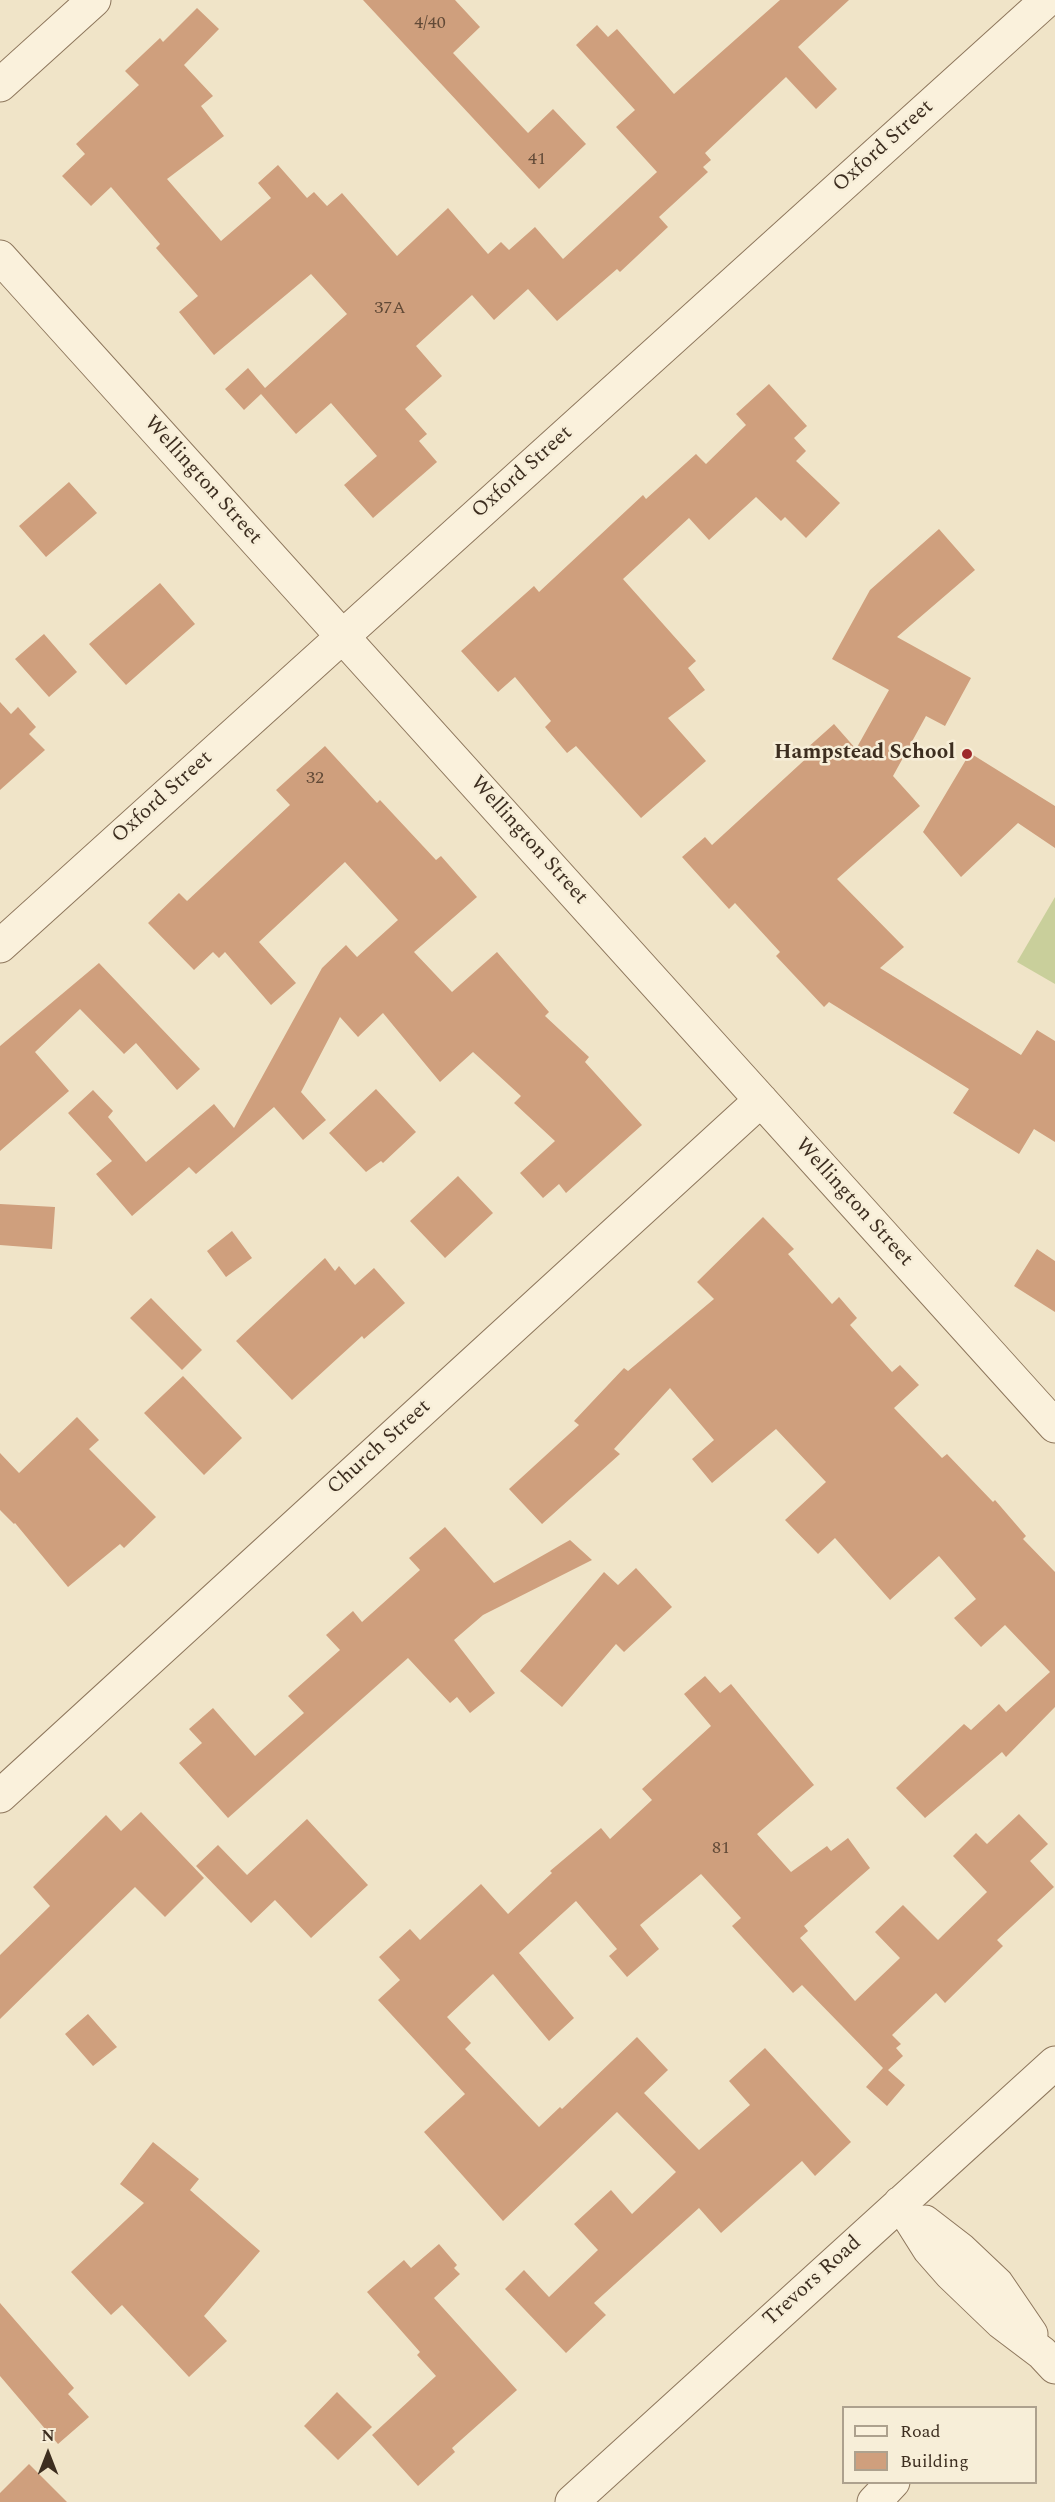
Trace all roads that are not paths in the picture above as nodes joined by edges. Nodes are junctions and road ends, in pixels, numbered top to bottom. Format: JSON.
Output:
{"nodes":[{"id":1,"x":94,"y":0,"type":"edge"},
{"id":2,"x":1047,"y":0,"type":"edge"},
{"id":3,"x":0,"y":85,"type":"edge"},
{"id":4,"x":0,"y":257,"type":"edge"},
{"id":5,"x":343,"y":636,"type":"junction"},
{"id":6,"x":0,"y":946,"type":"edge"},
{"id":7,"x":761,"y":1100,"type":"junction"},
{"id":8,"x":1055,"y":1426,"type":"edge"},
{"id":9,"x":0,"y":1796,"type":"edge"},
{"id":10,"x":1055,"y":2063,"type":"edge"},
{"id":11,"x":900,"y":2203,"type":"junction"},
{"id":12,"x":1051,"y":2354,"type":"edge"},
{"id":13,"x":572,"y":2502,"type":"edge"}],
"edges":[{"from":1,"to":3,"type":"street"},
{"from":2,"to":5,"type":"street","name":"Oxford Street"},
{"from":4,"to":5,"type":"street","name":"Wellington Street"},
{"from":5,"to":6,"type":"street","name":"Oxford Street"},
{"from":5,"to":7,"type":"street","name":"Wellington Street"},
{"from":7,"to":8,"type":"street","name":"Wellington Street"},
{"from":7,"to":9,"type":"street","name":"Church Street"},
{"from":10,"to":11,"type":"street","name":"Trevors Road"},
{"from":11,"to":12,"type":"street"},
{"from":11,"to":13,"type":"street","name":"Trevors Road"}]}
